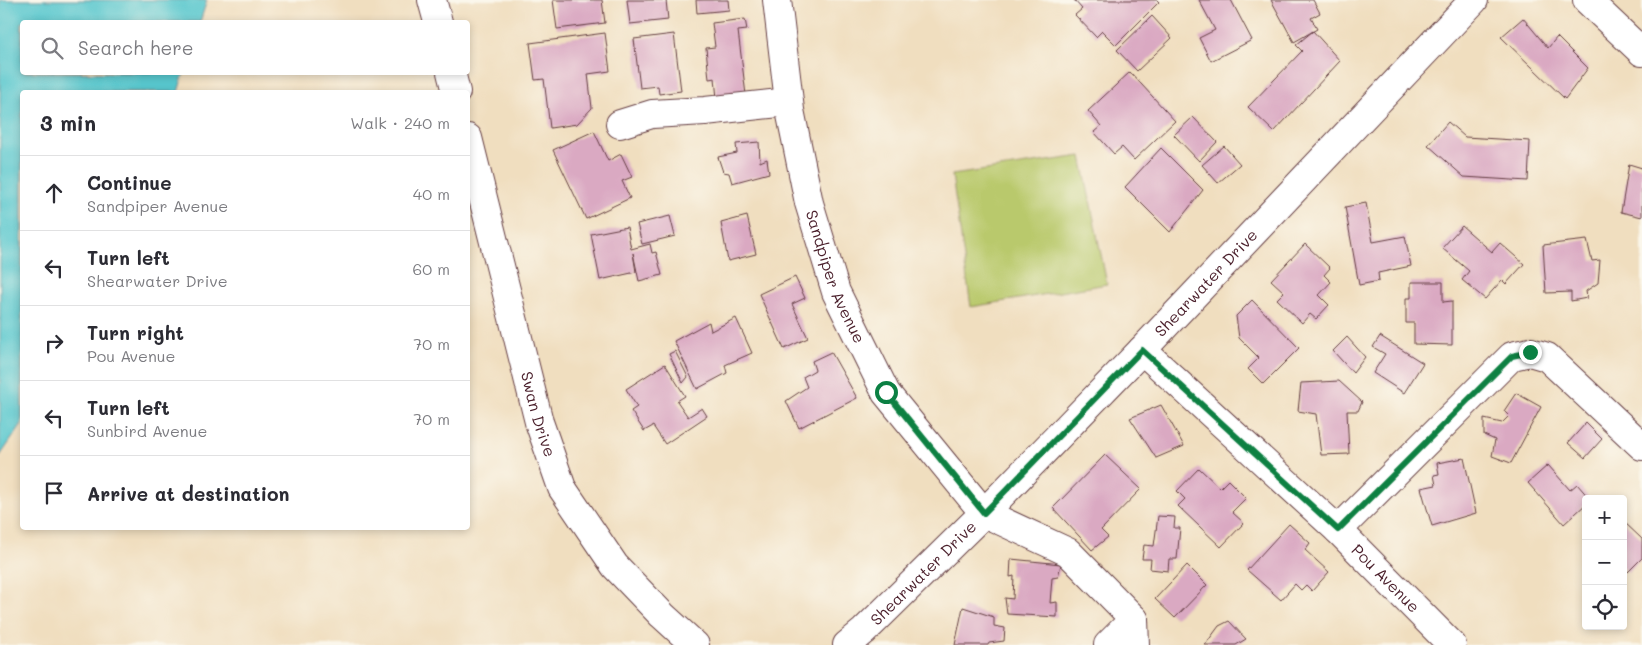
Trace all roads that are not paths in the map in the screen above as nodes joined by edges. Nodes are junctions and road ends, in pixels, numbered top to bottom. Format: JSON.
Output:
{"nodes":[{"id":1,"x":432,"y":0,"type":"edge"},
{"id":2,"x":776,"y":0,"type":"edge"},
{"id":3,"x":1474,"y":0,"type":"edge"},
{"id":4,"x":1587,"y":0,"type":"edge"},
{"id":5,"x":437,"y":20,"type":"edge"},
{"id":6,"x":1642,"y":52,"type":"edge"},
{"id":7,"x":452,"y":75,"type":"edge"},
{"id":8,"x":456,"y":90,"type":"edge"},
{"id":9,"x":790,"y":102,"type":"junction"},
{"id":10,"x":620,"y":124,"type":"dead end"},
{"id":11,"x":470,"y":146,"type":"edge"},
{"id":12,"x":1142,"y":350,"type":"junction"},
{"id":13,"x":1642,"y":446,"type":"edge"},
{"id":14,"x":984,"y":513,"type":"junction"},
{"id":15,"x":1338,"y":530,"type":"junction"},
{"id":16,"x":1134,"y":632,"type":"edge"},
{"id":17,"x":695,"y":645,"type":"edge"},
{"id":18,"x":847,"y":645,"type":"edge"},
{"id":19,"x":1108,"y":645,"type":"edge"},
{"id":20,"x":1452,"y":645,"type":"edge"}],
"edges":[{"from":1,"to":5,"type":"street"},
{"from":2,"to":9,"type":"street","name":"Sandpiper Avenue"},
{"from":3,"to":12,"type":"street","name":"Shearwater Drive"},
{"from":4,"to":6,"type":"street"},
{"from":7,"to":8,"type":"street"},
{"from":9,"to":10,"type":"street"},
{"from":9,"to":14,"type":"street","name":"Sandpiper Avenue"},
{"from":11,"to":17,"type":"street","name":"Swan Drive"},
{"from":12,"to":14,"type":"street","name":"Shearwater Drive"},
{"from":12,"to":15,"type":"street","name":"Pou Avenue"},
{"from":13,"to":15,"type":"street"},
{"from":14,"to":16,"type":"street"},
{"from":14,"to":18,"type":"street","name":"Shearwater Drive"},
{"from":15,"to":20,"type":"street","name":"Pou Avenue"},
{"from":16,"to":19,"type":"street"}]}
